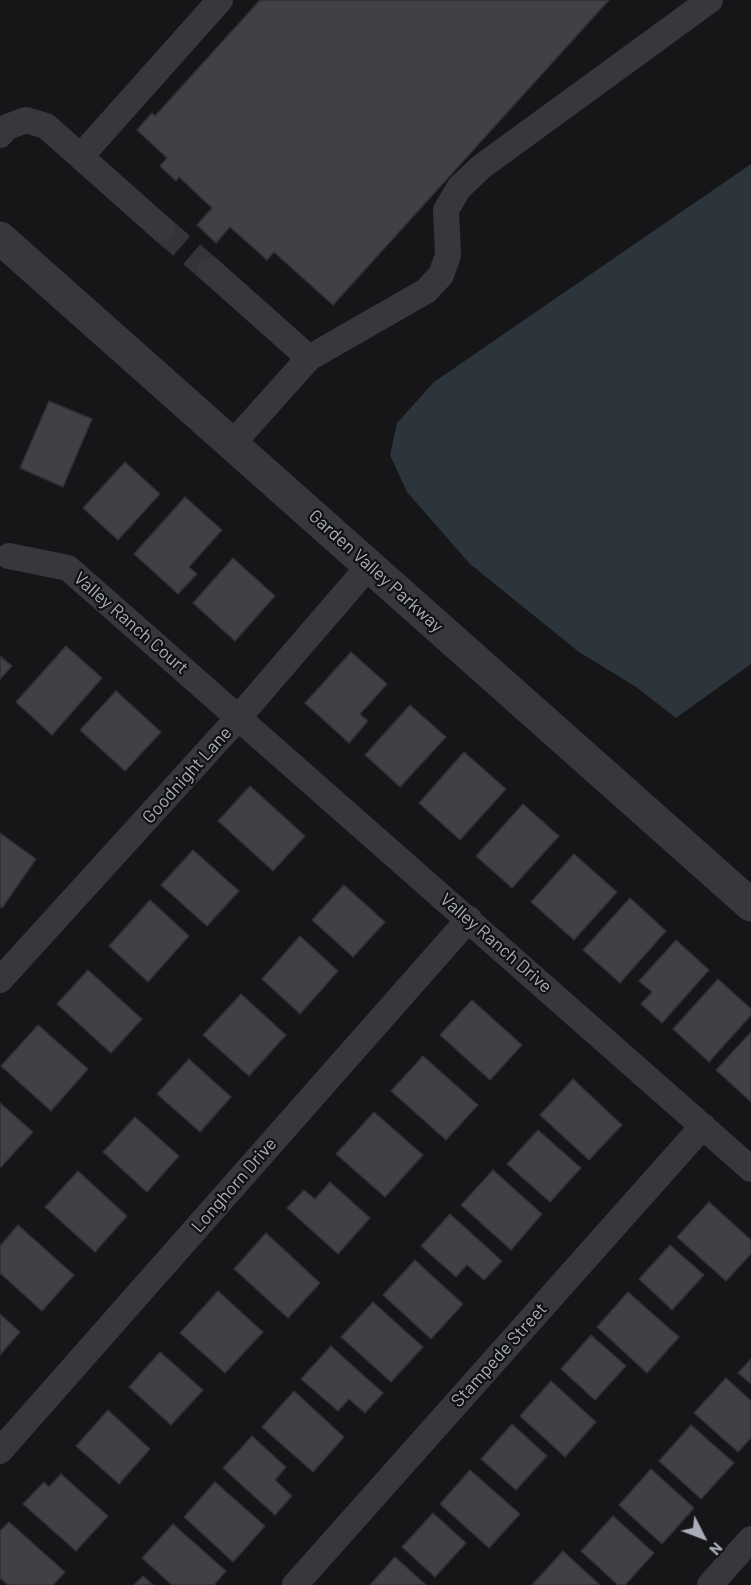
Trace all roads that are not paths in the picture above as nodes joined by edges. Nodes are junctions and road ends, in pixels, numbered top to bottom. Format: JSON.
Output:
{"nodes":[{"id":1,"x":220,"y":0,"type":"edge"},
{"id":2,"x":710,"y":0,"type":"edge"},
{"id":3,"x":0,"y":135,"type":"edge"},
{"id":4,"x":81,"y":156,"type":"junction"},
{"id":5,"x":162,"y":229,"type":"tunnel mouth"},
{"id":6,"x":0,"y":238,"type":"edge"},
{"id":7,"x":210,"y":270,"type":"tunnel mouth"},
{"id":8,"x":309,"y":358,"type":"junction"},
{"id":9,"x":232,"y":444,"type":"junction"},
{"id":10,"x":9,"y":556,"type":"dead end"},
{"id":11,"x":369,"y":566,"type":"junction"},
{"id":12,"x":239,"y":717,"type":"junction"},
{"id":13,"x":751,"y":905,"type":"edge"},
{"id":14,"x":469,"y":919,"type":"junction"},
{"id":15,"x":0,"y":980,"type":"edge"},
{"id":16,"x":703,"y":1126,"type":"junction"},
{"id":17,"x":751,"y":1169,"type":"edge"},
{"id":18,"x":0,"y":1451,"type":"edge"},
{"id":19,"x":751,"y":1539,"type":"edge"},
{"id":20,"x":295,"y":1585,"type":"edge"},
{"id":21,"x":710,"y":1585,"type":"edge"}],
"edges":[{"from":1,"to":4,"type":"street"},
{"from":2,"to":8,"type":"street"},
{"from":3,"to":4,"type":"street"},
{"from":4,"to":5,"type":"street"},
{"from":6,"to":9,"type":"street","name":"Garden Valley Parkway"},
{"from":7,"to":8,"type":"street"},
{"from":8,"to":9,"type":"street"},
{"from":9,"to":11,"type":"street","name":"Garden Valley Parkway"},
{"from":10,"to":12,"type":"street","name":"Valley Ranch Court"},
{"from":11,"to":12,"type":"street","name":"Goodnight Lane"},
{"from":11,"to":13,"type":"street","name":"Garden Valley Parkway"},
{"from":12,"to":14,"type":"street","name":"Valley Ranch Drive"},
{"from":12,"to":15,"type":"street","name":"Goodnight Lane"},
{"from":14,"to":16,"type":"street","name":"Valley Ranch Drive"},
{"from":14,"to":18,"type":"street","name":"Longhorn Drive"},
{"from":16,"to":17,"type":"street","name":"Valley Ranch Drive"},
{"from":16,"to":20,"type":"street","name":"Stampede Street"},
{"from":19,"to":21,"type":"street"}]}
